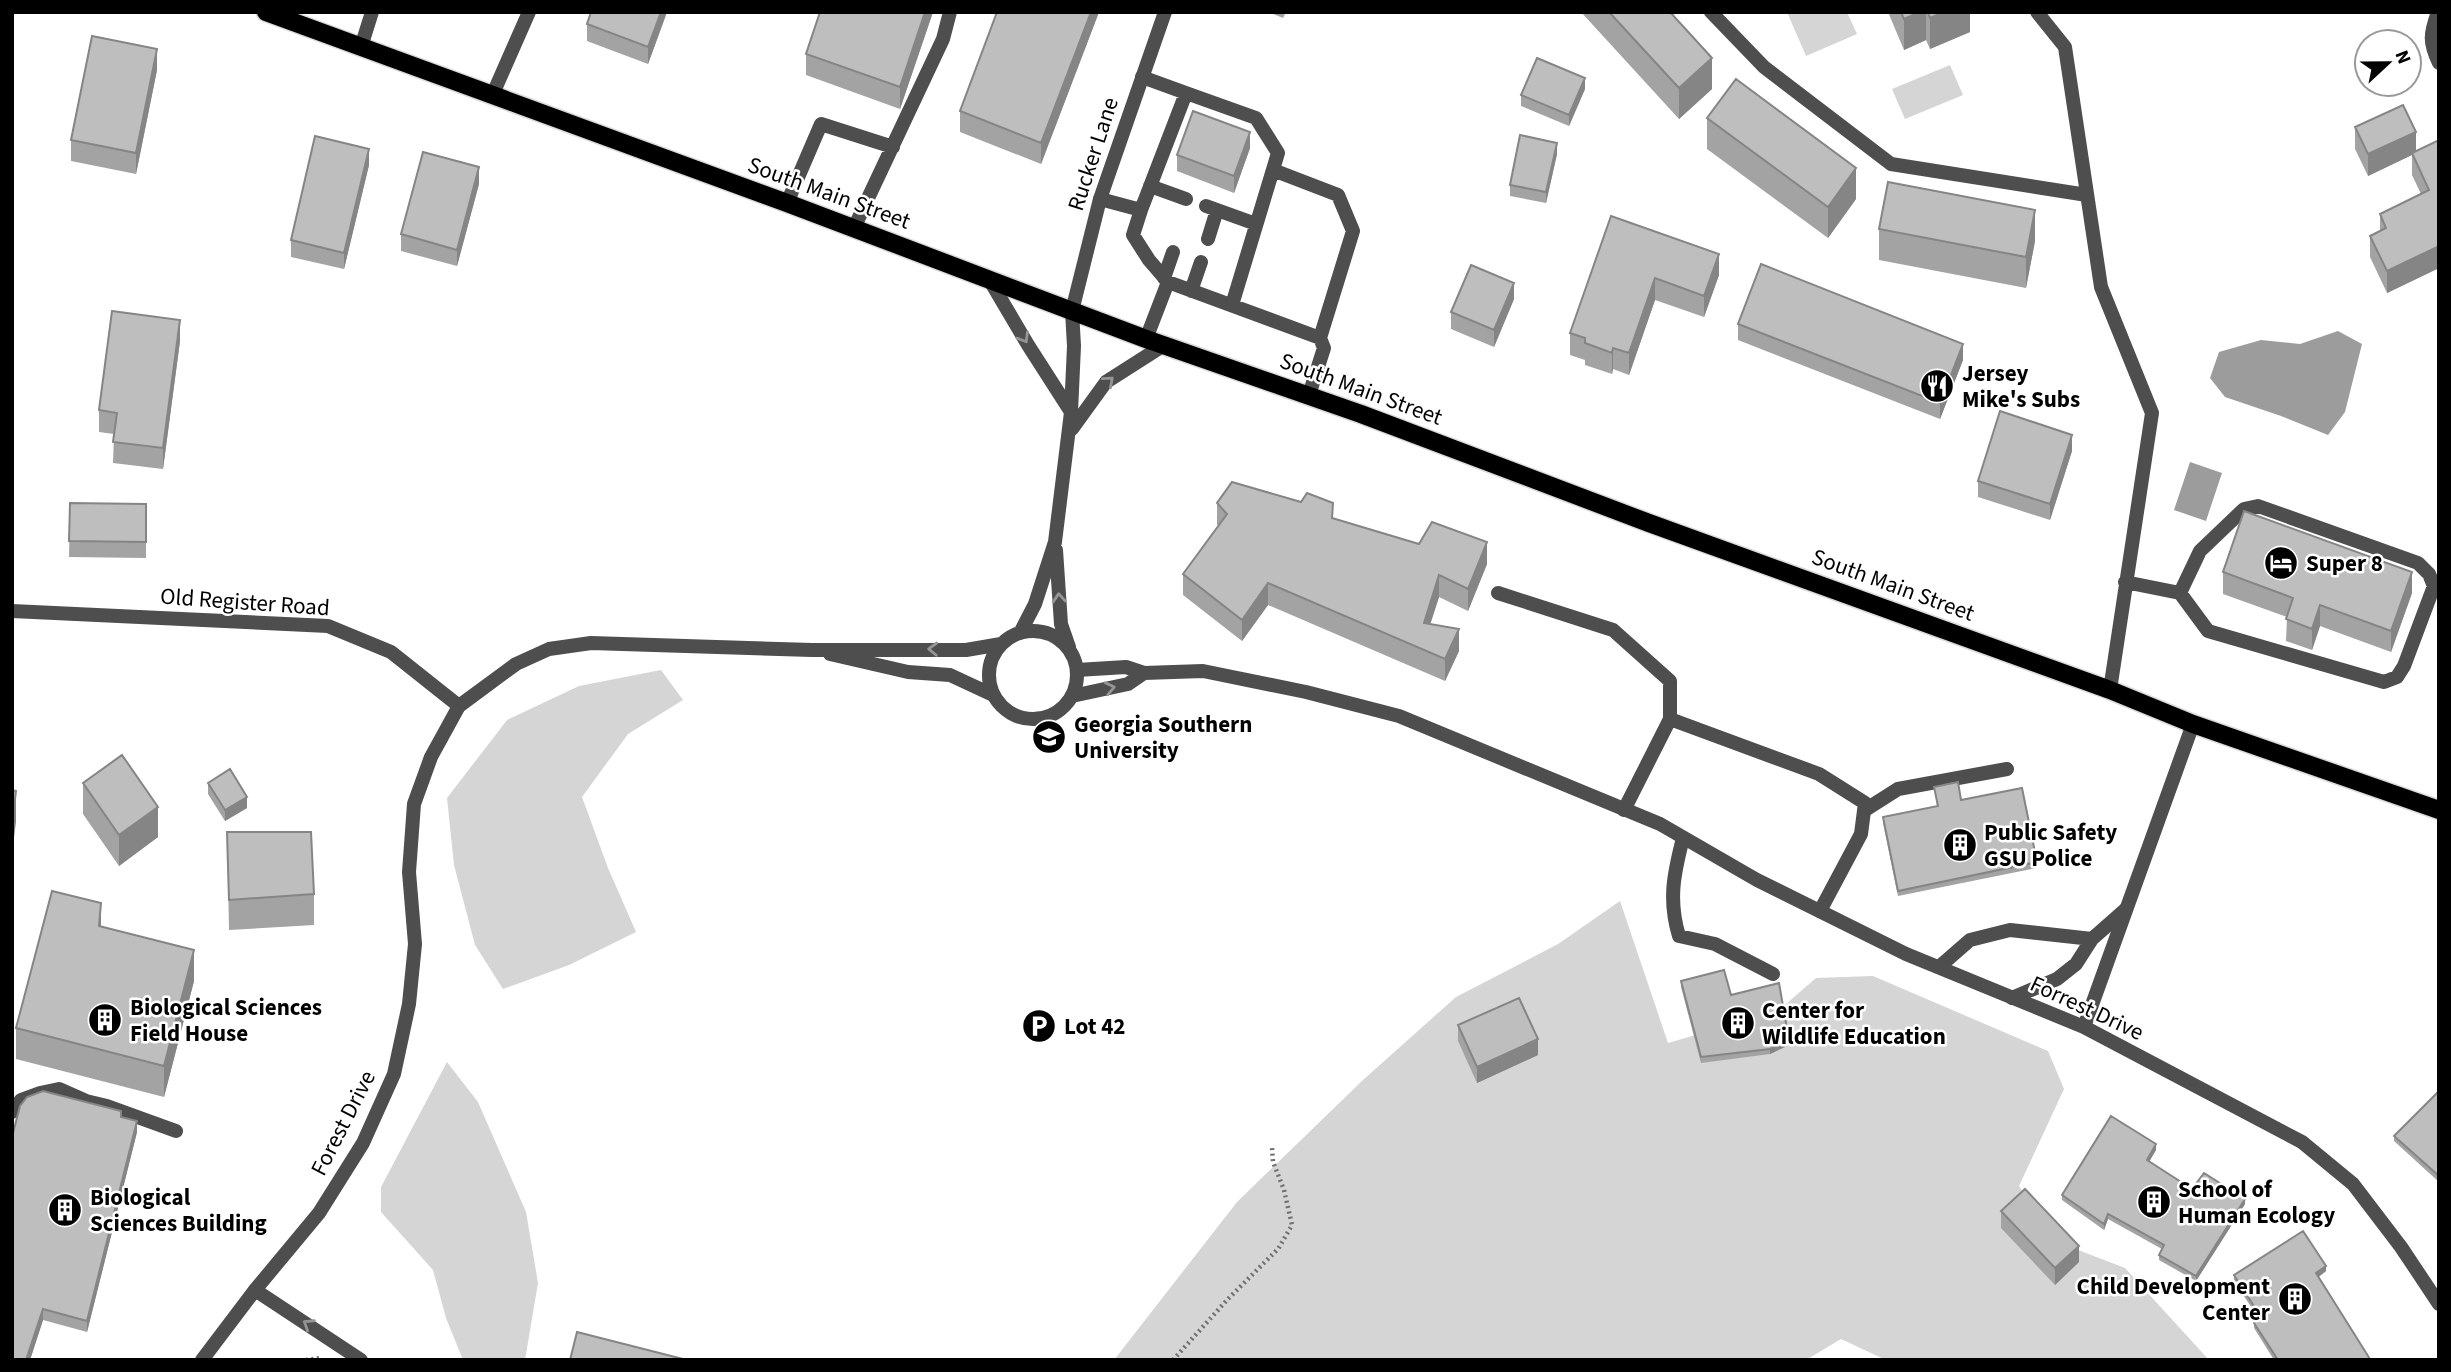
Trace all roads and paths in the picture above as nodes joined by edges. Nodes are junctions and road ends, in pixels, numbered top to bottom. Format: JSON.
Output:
{"nodes":[{"id":1,"x":266,"y":12,"type":"edge"},
{"id":2,"x":372,"y":12,"type":"edge"},
{"id":3,"x":529,"y":12,"type":"edge"},
{"id":4,"x":950,"y":12,"type":"edge"},
{"id":5,"x":1165,"y":12,"type":"edge"},
{"id":6,"x":1711,"y":12,"type":"edge"},
{"id":7,"x":2037,"y":12,"type":"edge"},
{"id":8,"x":2438,"y":12,"type":"edge"},
{"id":9,"x":361,"y":47,"type":"junction"},
{"id":10,"x":2439,"y":63,"type":"edge"},
{"id":11,"x":1142,"y":76,"type":"junction"},
{"id":12,"x":1186,"y":93,"type":"junction"},
{"id":13,"x":492,"y":96,"type":"junction"},
{"id":14,"x":893,"y":147,"type":"junction"},
{"id":15,"x":1273,"y":170,"type":"junction"},
{"id":16,"x":1150,"y":186,"type":"junction"},
{"id":17,"x":2087,"y":195,"type":"junction"},
{"id":18,"x":1100,"y":199,"type":"junction"},
{"id":19,"x":1186,"y":199,"type":"dead end"},
{"id":20,"x":787,"y":203,"type":"junction"},
{"id":21,"x":1141,"y":210,"type":"junction"},
{"id":22,"x":1256,"y":225,"type":"junction"},
{"id":23,"x":854,"y":228,"type":"junction"},
{"id":24,"x":1208,"y":239,"type":"dead end"},
{"id":25,"x":1173,"y":252,"type":"dead end"},
{"id":26,"x":1200,"y":262,"type":"dead end"},
{"id":27,"x":989,"y":279,"type":"junction"},
{"id":28,"x":1166,"y":280,"type":"junction"},
{"id":29,"x":1191,"y":291,"type":"junction"},
{"id":30,"x":1231,"y":305,"type":"junction"},
{"id":31,"x":1072,"y":312,"type":"junction"},
{"id":32,"x":1320,"y":338,"type":"junction"},
{"id":33,"x":1146,"y":339,"type":"junction"},
{"id":34,"x":1164,"y":345,"type":"junction"},
{"id":35,"x":1309,"y":395,"type":"junction"},
{"id":36,"x":1072,"y":412,"type":"junction"},
{"id":37,"x":1069,"y":433,"type":"junction"},
{"id":38,"x":1055,"y":542,"type":"junction"},
{"id":39,"x":2125,"y":582,"type":"junction"},
{"id":40,"x":1498,"y":593,"type":"dead end"},
{"id":41,"x":2180,"y":593,"type":"junction"},
{"id":42,"x":12,"y":611,"type":"edge"},
{"id":43,"x":1020,"y":633,"type":"junction"},
{"id":44,"x":1001,"y":644,"type":"junction"},
{"id":45,"x":812,"y":650,"type":"junction"},
{"id":46,"x":1071,"y":652,"type":"junction"},
{"id":47,"x":1077,"y":670,"type":"junction"},
{"id":48,"x":1144,"y":673,"type":"junction"},
{"id":49,"x":2110,"y":690,"type":"junction"},
{"id":50,"x":993,"y":695,"type":"junction"},
{"id":51,"x":1072,"y":696,"type":"junction"},
{"id":52,"x":459,"y":706,"type":"junction"},
{"id":53,"x":1670,"y":719,"type":"junction"},
{"id":54,"x":2190,"y":732,"type":"junction"},
{"id":55,"x":2007,"y":769,"type":"dead end"},
{"id":56,"x":1624,"y":810,"type":"junction"},
{"id":57,"x":1865,"y":810,"type":"junction"},
{"id":58,"x":2439,"y":810,"type":"edge"},
{"id":59,"x":1683,"y":838,"type":"junction"},
{"id":60,"x":2126,"y":909,"type":"junction"},
{"id":61,"x":1821,"y":911,"type":"junction"},
{"id":62,"x":2092,"y":939,"type":"junction"},
{"id":63,"x":1938,"y":967,"type":"junction"},
{"id":64,"x":1773,"y":974,"type":"dead end"},
{"id":65,"x":2012,"y":998,"type":"junction"},
{"id":66,"x":2084,"y":1027,"type":"junction"},
{"id":67,"x":12,"y":1112,"type":"edge"},
{"id":68,"x":176,"y":1131,"type":"dead end"},
{"id":69,"x":1272,"y":1148,"type":"dead end"},
{"id":70,"x":255,"y":1290,"type":"junction"},
{"id":71,"x":2439,"y":1304,"type":"edge"},
{"id":72,"x":321,"y":1358,"type":"dead end"},
{"id":73,"x":202,"y":1360,"type":"edge"},
{"id":74,"x":306,"y":1360,"type":"edge"},
{"id":75,"x":361,"y":1360,"type":"edge"},
{"id":76,"x":1173,"y":1360,"type":"edge"}],
"edges":[{"from":1,"to":9,"type":"main road","name":"South Main Street"},
{"from":2,"to":9,"type":"street"},
{"from":3,"to":13,"type":"street"},
{"from":4,"to":14,"type":"street"},
{"from":5,"to":11,"type":"street","name":"Rucker Lane"},
{"from":6,"to":17,"type":"street"},
{"from":7,"to":17,"type":"street"},
{"from":8,"to":10,"type":"street"},
{"from":9,"to":13,"type":"main road","name":"South Main Street"},
{"from":11,"to":12,"type":"street"},
{"from":11,"to":18,"type":"street","name":"Rucker Lane"},
{"from":12,"to":15,"type":"street"},
{"from":12,"to":16,"type":"street"},
{"from":13,"to":20,"type":"main road","name":"South Main Street"},
{"from":14,"to":20,"type":"street"},
{"from":14,"to":23,"type":"street"},
{"from":15,"to":22,"type":"street"},
{"from":15,"to":32,"type":"street"},
{"from":16,"to":19,"type":"street"},
{"from":16,"to":21,"type":"street"},
{"from":17,"to":39,"type":"street"},
{"from":18,"to":21,"type":"street"},
{"from":18,"to":31,"type":"street","name":"Rucker Lane"},
{"from":20,"to":23,"type":"main road","name":"South Main Street"},
{"from":21,"to":28,"type":"street"},
{"from":22,"to":24,"type":"street"},
{"from":22,"to":30,"type":"street"},
{"from":23,"to":27,"type":"main road","name":"South Main Street"},
{"from":25,"to":28,"type":"street"},
{"from":26,"to":29,"type":"street"},
{"from":27,"to":31,"type":"main road","name":"South Main Street"},
{"from":27,"to":36,"type":"street","one_way":true},
{"from":28,"to":29,"type":"street"},
{"from":28,"to":33,"type":"street"},
{"from":29,"to":30,"type":"street"},
{"from":30,"to":32,"type":"street"},
{"from":31,"to":33,"type":"main road","name":"South Main Street"},
{"from":31,"to":36,"type":"street"},
{"from":32,"to":35,"type":"street"},
{"from":33,"to":34,"type":"main road","name":"South Main Street"},
{"from":34,"to":35,"type":"main road","name":"South Main Street"},
{"from":37,"to":34,"type":"street","one_way":true},
{"from":35,"to":49,"type":"main road","name":"South Main Street"},
{"from":36,"to":37,"type":"street"},
{"from":37,"to":38,"type":"street"},
{"from":38,"to":43,"type":"street"},
{"from":46,"to":38,"type":"street","one_way":true},
{"from":39,"to":41,"type":"street"},
{"from":39,"to":49,"type":"street"},
{"from":40,"to":53,"type":"street"},
{"from":41,"to":41,"type":"street"},
{"from":42,"to":52,"type":"street","name":"Old Register Road"},
{"from":43,"to":44,"type":"street"},
{"from":43,"to":46,"type":"street"},
{"from":44,"to":45,"type":"street","one_way":true},
{"from":44,"to":50,"type":"street"},
{"from":45,"to":50,"type":"street"},
{"from":45,"to":52,"type":"street"},
{"from":46,"to":47,"type":"street"},
{"from":47,"to":48,"type":"street"},
{"from":47,"to":51,"type":"street"},
{"from":51,"to":48,"type":"street","one_way":true},
{"from":48,"to":56,"type":"street","name":"Forrest Drive"},
{"from":49,"to":54,"type":"main road","name":"South Main Street"},
{"from":50,"to":51,"type":"street"},
{"from":52,"to":70,"type":"street","name":"Forest Drive"},
{"from":53,"to":56,"type":"street"},
{"from":53,"to":57,"type":"street"},
{"from":54,"to":58,"type":"main road","name":"South Main Street"},
{"from":54,"to":60,"type":"street"},
{"from":55,"to":57,"type":"street"},
{"from":56,"to":59,"type":"street","name":"Forrest Drive"},
{"from":57,"to":61,"type":"street"},
{"from":59,"to":61,"type":"street","name":"Forrest Drive"},
{"from":59,"to":64,"type":"street"},
{"from":60,"to":62,"type":"street"},
{"from":60,"to":66,"type":"street"},
{"from":61,"to":63,"type":"street","name":"Forrest Drive"},
{"from":62,"to":63,"type":"street"},
{"from":62,"to":65,"type":"street"},
{"from":63,"to":65,"type":"street","name":"Forrest Drive"},
{"from":65,"to":66,"type":"street","name":"Forrest Drive"},
{"from":66,"to":71,"type":"street","name":"Forrest Drive"},
{"from":67,"to":68,"type":"street"},
{"from":69,"to":76,"type":"path"},
{"from":70,"to":73,"type":"street","name":"Forest Drive"},
{"from":75,"to":70,"type":"street","one_way":true},
{"from":72,"to":74,"type":"path"}]}
